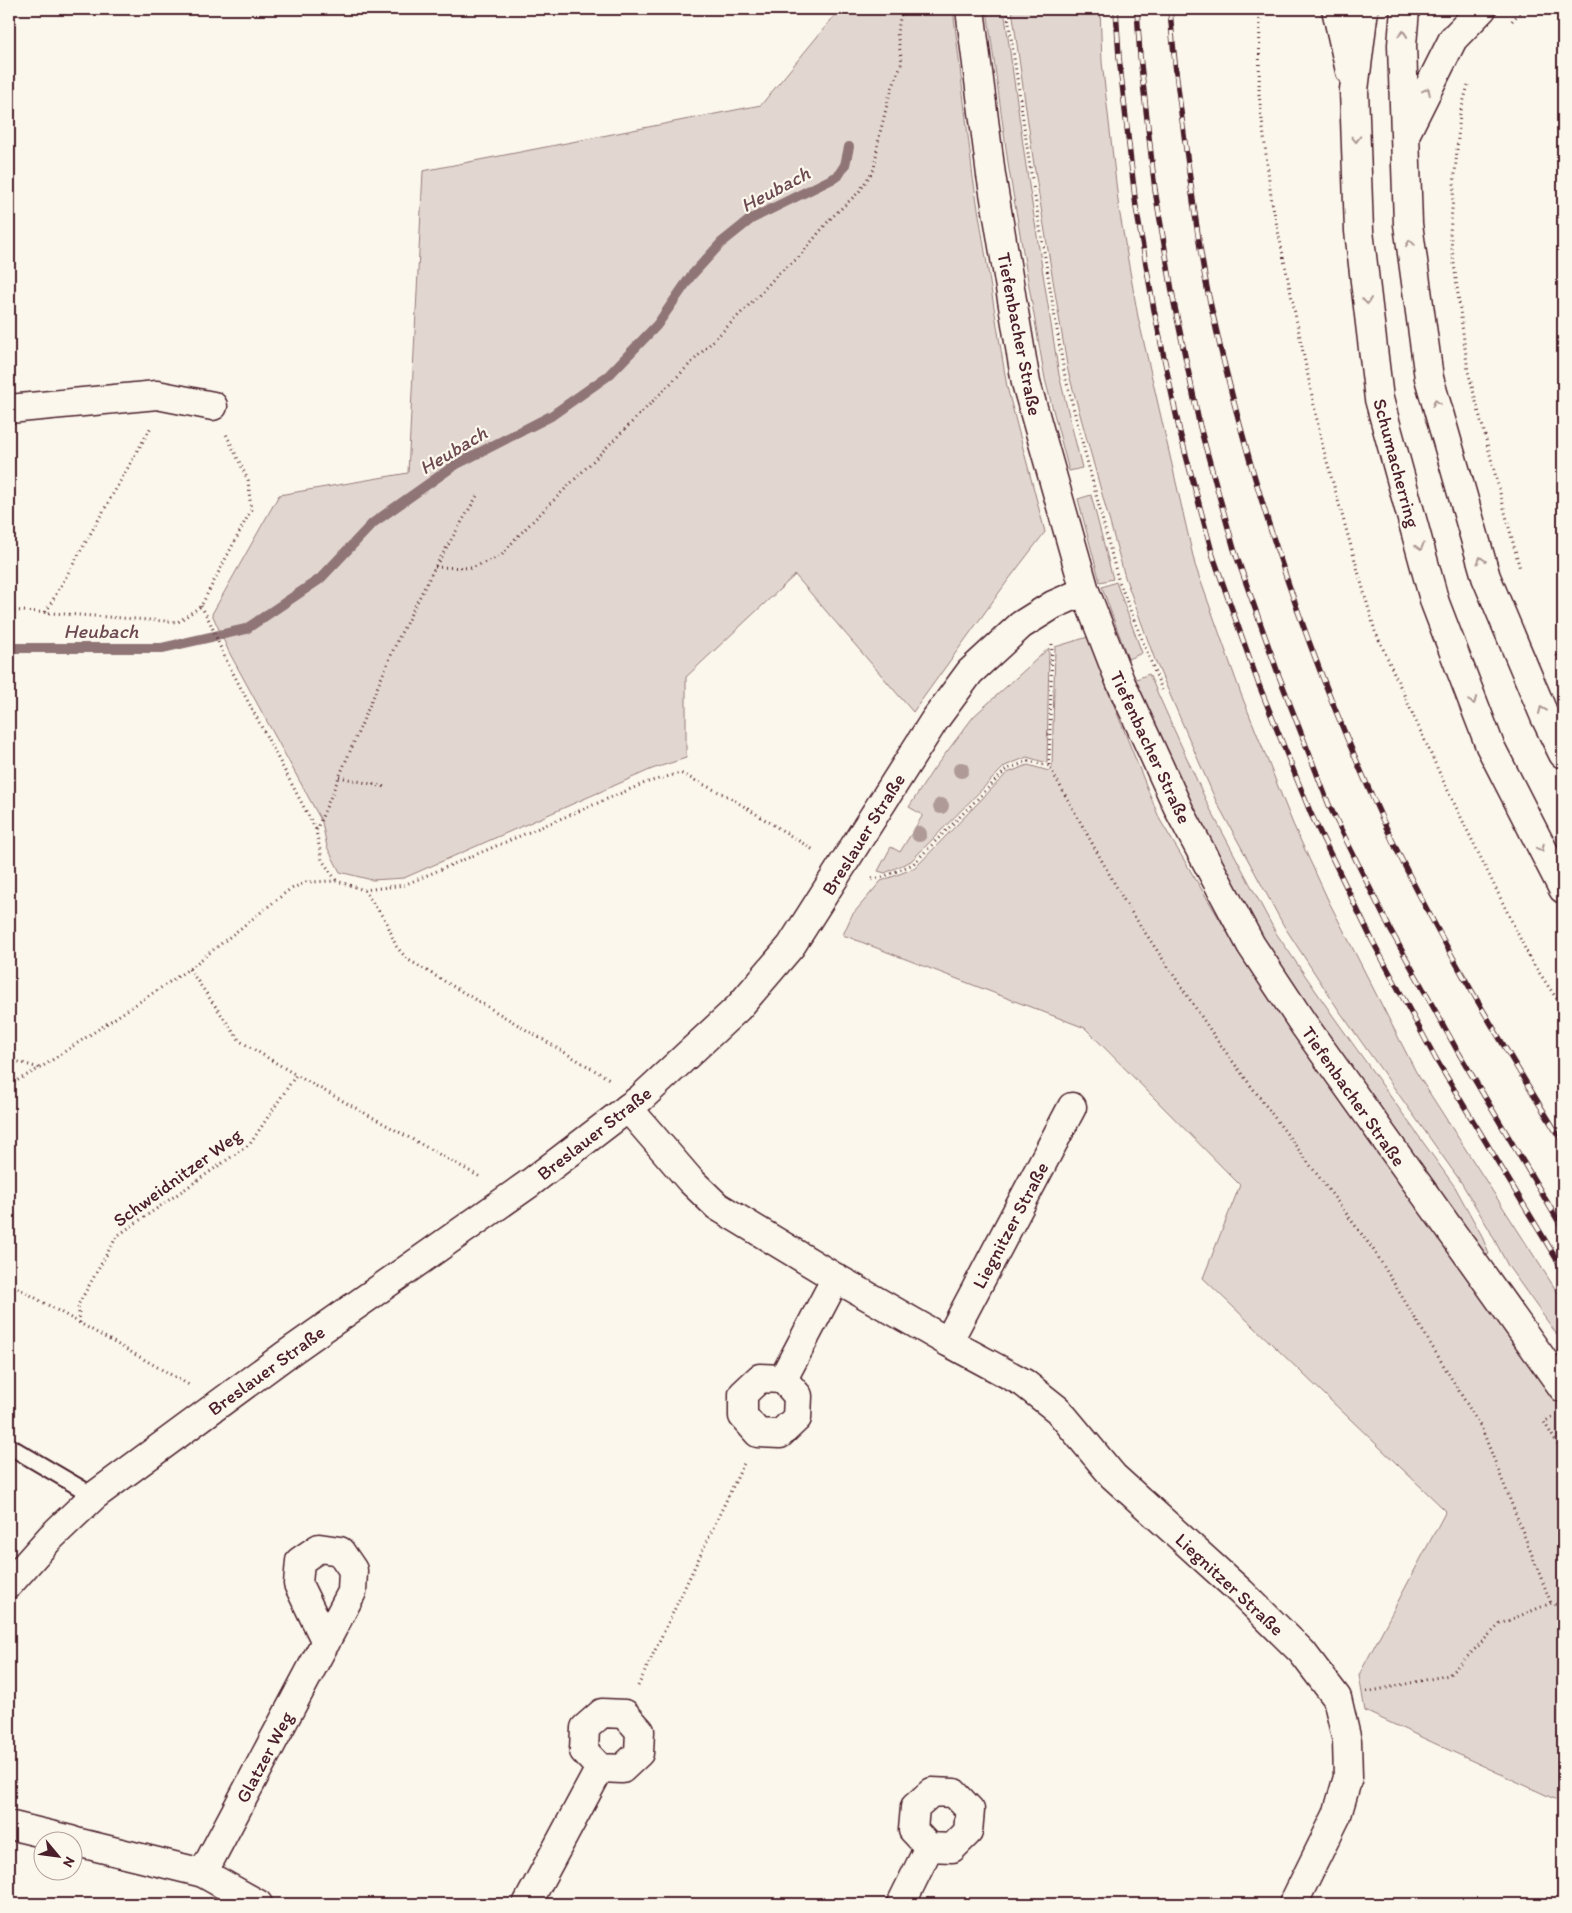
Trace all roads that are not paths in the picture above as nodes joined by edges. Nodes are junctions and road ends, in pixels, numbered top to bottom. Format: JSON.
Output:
{"nodes":[{"id":1,"x":970,"y":9,"type":"edge"},
{"id":2,"x":1336,"y":9,"type":"edge"},
{"id":3,"x":1364,"y":9,"type":"edge"},
{"id":4,"x":1405,"y":9,"type":"edge"},
{"id":5,"x":1482,"y":9,"type":"edge"},
{"id":6,"x":1354,"y":90,"type":"junction"},
{"id":7,"x":1405,"y":135,"type":"junction"},
{"id":8,"x":213,"y":406,"type":"road end"},
{"id":9,"x":9,"y":409,"type":"edge"},
{"id":10,"x":1085,"y":591,"type":"junction"},
{"id":11,"x":1563,"y":754,"type":"edge"},
{"id":12,"x":1563,"y":889,"type":"edge"},
{"id":13,"x":635,"y":1103,"type":"junction"},
{"id":14,"x":1072,"y":1107,"type":"dead end"},
{"id":15,"x":836,"y":1278,"type":"junction"},
{"id":16,"x":948,"y":1342,"type":"junction"},
{"id":17,"x":783,"y":1379,"type":"junction"},
{"id":18,"x":1560,"y":1401,"type":"edge"},
{"id":19,"x":9,"y":1446,"type":"edge"},
{"id":20,"x":94,"y":1496,"type":"junction"},
{"id":21,"x":9,"y":1584,"type":"edge"},
{"id":22,"x":326,"y":1642,"type":"dead end"},
{"id":23,"x":600,"y":1768,"type":"junction"},
{"id":24,"x":9,"y":1825,"type":"edge"},
{"id":25,"x":32,"y":1831,"type":"edge"},
{"id":26,"x":82,"y":1843,"type":"edge"},
{"id":27,"x":929,"y":1847,"type":"dead end"},
{"id":28,"x":203,"y":1873,"type":"junction"},
{"id":29,"x":258,"y":1904,"type":"edge"},
{"id":30,"x":527,"y":1904,"type":"edge"},
{"id":31,"x":901,"y":1904,"type":"edge"},
{"id":32,"x":1293,"y":1904,"type":"edge"}],
"edges":[{"from":1,"to":10,"type":"street","name":"Tiefenbacher Straße"},
{"from":2,"to":6,"type":"street"},
{"from":3,"to":6,"type":"street","name":"Schumacherring"},
{"from":7,"to":4,"type":"street","one_way":true},
{"from":7,"to":5,"type":"street","one_way":true},
{"from":6,"to":12,"type":"street","name":"Schumacherring","one_way":true},
{"from":11,"to":7,"type":"street","one_way":true},
{"from":8,"to":9,"type":"street"},
{"from":10,"to":13,"type":"street","name":"Breslauer Straße"},
{"from":10,"to":18,"type":"street","name":"Tiefenbacher Straße"},
{"from":13,"to":15,"type":"street","name":"Liegnitzer Straße"},
{"from":13,"to":20,"type":"street","name":"Breslauer Straße"},
{"from":14,"to":16,"type":"street","name":"Liegnitzer Straße"},
{"from":15,"to":16,"type":"street","name":"Liegnitzer Straße"},
{"from":15,"to":17,"type":"street"},
{"from":16,"to":32,"type":"street","name":"Liegnitzer Straße"},
{"from":17,"to":17,"type":"street"},
{"from":19,"to":20,"type":"lane"},
{"from":20,"to":21,"type":"street","name":"Breslauer Straße"},
{"from":22,"to":28,"type":"street","name":"Glatzer Weg"},
{"from":23,"to":23,"type":"street"},
{"from":23,"to":30,"type":"street"},
{"from":24,"to":25,"type":"street"},
{"from":26,"to":28,"type":"street"},
{"from":27,"to":31,"type":"street"},
{"from":28,"to":29,"type":"street"}]}
